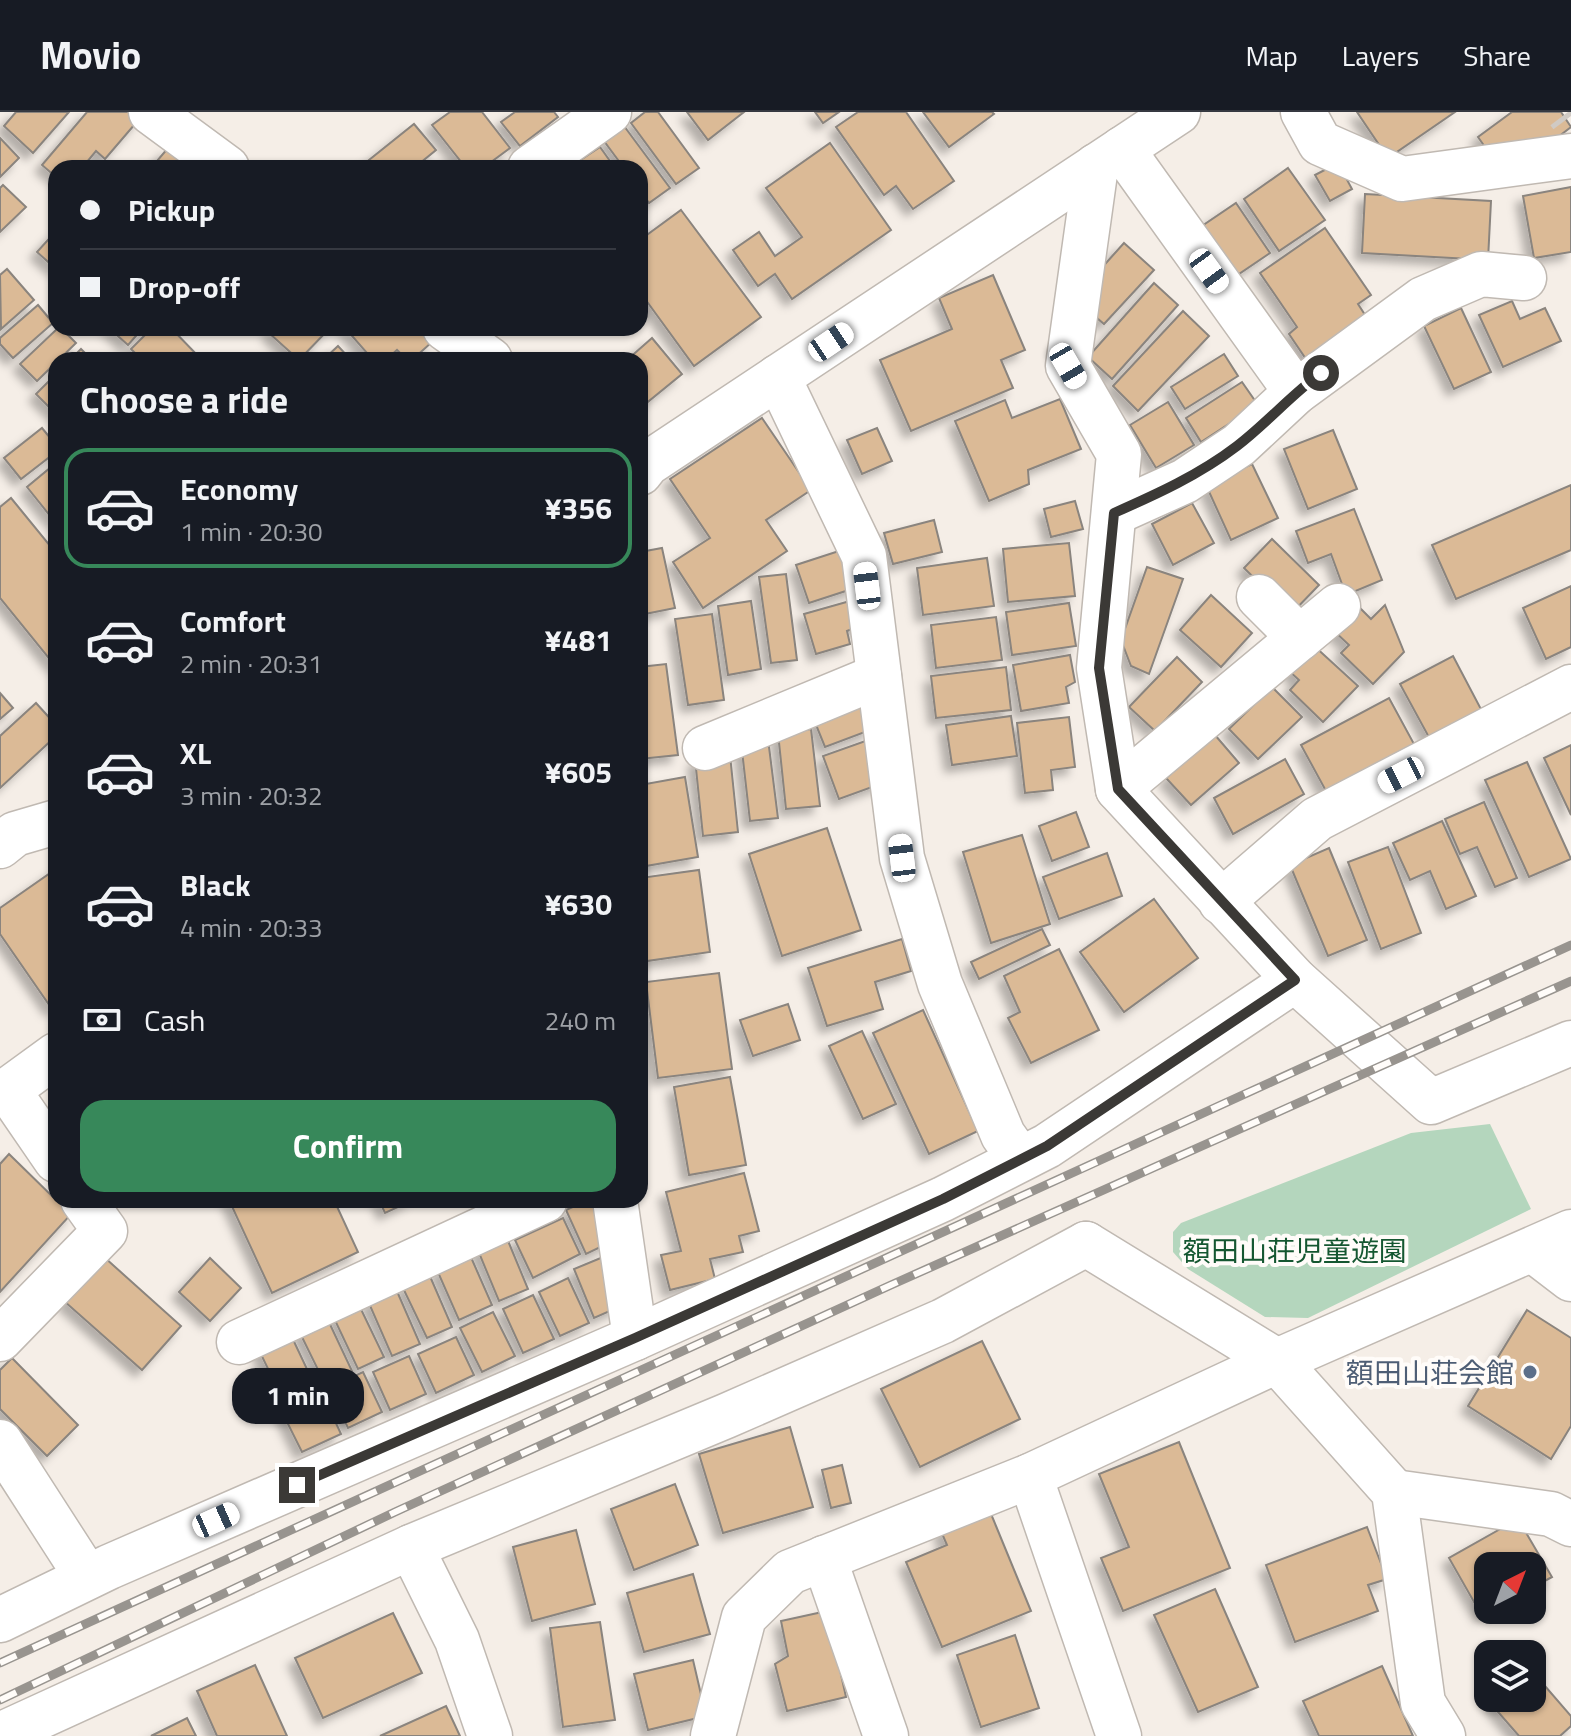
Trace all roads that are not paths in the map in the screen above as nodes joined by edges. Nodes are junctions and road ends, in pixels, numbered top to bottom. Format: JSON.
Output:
{"nodes":[{"id":1,"x":151,"y":112,"type":"edge"},
{"id":2,"x":609,"y":112,"type":"edge"},
{"id":3,"x":1178,"y":112,"type":"edge"},
{"id":4,"x":1303,"y":112,"type":"edge"},
{"id":5,"x":1571,"y":156,"type":"edge"},
{"id":6,"x":1109,"y":158,"type":"junction"},
{"id":7,"x":216,"y":160,"type":"edge"},
{"id":8,"x":541,"y":160,"type":"edge"},
{"id":9,"x":1524,"y":278,"type":"dead end"},
{"id":10,"x":778,"y":377,"type":"junction"},
{"id":11,"x":1296,"y":392,"type":"junction"},
{"id":12,"x":648,"y":461,"type":"edge"},
{"id":13,"x":1114,"y":513,"type":"junction"},
{"id":14,"x":1259,"y":597,"type":"dead end"},
{"id":15,"x":1338,"y":606,"type":"dead end"},
{"id":16,"x":1300,"y":638,"type":"junction"},
{"id":17,"x":879,"y":676,"type":"junction"},
{"id":18,"x":1571,"y":687,"type":"edge"},
{"id":19,"x":705,"y":748,"type":"dead end"},
{"id":20,"x":1118,"y":789,"type":"junction"},
{"id":21,"x":48,"y":824,"type":"edge"},
{"id":22,"x":0,"y":846,"type":"edge"},
{"id":23,"x":1221,"y":902,"type":"junction"},
{"id":24,"x":1295,"y":980,"type":"junction"},
{"id":25,"x":1571,"y":1043,"type":"edge"},
{"id":26,"x":48,"y":1061,"type":"edge"},
{"id":27,"x":48,"y":1148,"type":"edge"},
{"id":28,"x":1020,"y":1159,"type":"junction"},
{"id":29,"x":89,"y":1208,"type":"edge"},
{"id":30,"x":528,"y":1208,"type":"edge"},
{"id":31,"x":616,"y":1208,"type":"edge"},
{"id":32,"x":1552,"y":1241,"type":"edge"},
{"id":33,"x":1571,"y":1279,"type":"edge"},
{"id":34,"x":635,"y":1338,"type":"junction"},
{"id":35,"x":0,"y":1339,"type":"edge"},
{"id":36,"x":239,"y":1342,"type":"dead end"},
{"id":37,"x":1277,"y":1361,"type":"junction"},
{"id":38,"x":0,"y":1442,"type":"edge"},
{"id":39,"x":1030,"y":1476,"type":"junction"},
{"id":40,"x":1394,"y":1492,"type":"junction"},
{"id":41,"x":1571,"y":1524,"type":"edge"},
{"id":42,"x":411,"y":1547,"type":"junction"},
{"id":43,"x":824,"y":1558,"type":"junction"},
{"id":44,"x":87,"y":1577,"type":"junction"},
{"id":45,"x":0,"y":1620,"type":"edge"},
{"id":46,"x":0,"y":1735,"type":"edge"},
{"id":47,"x":490,"y":1736,"type":"edge"},
{"id":48,"x":713,"y":1736,"type":"edge"},
{"id":49,"x":886,"y":1736,"type":"edge"},
{"id":50,"x":1119,"y":1736,"type":"edge"},
{"id":51,"x":1443,"y":1736,"type":"edge"}],
"edges":[{"from":1,"to":7,"type":"street"},
{"from":2,"to":8,"type":"street"},
{"from":3,"to":6,"type":"street"},
{"from":4,"to":5,"type":"street"},
{"from":6,"to":10,"type":"street"},
{"from":6,"to":11,"type":"street"},
{"from":6,"to":13,"type":"street"},
{"from":9,"to":11,"type":"street"},
{"from":10,"to":12,"type":"street"},
{"from":10,"to":17,"type":"street"},
{"from":11,"to":13,"type":"street"},
{"from":13,"to":20,"type":"street"},
{"from":14,"to":16,"type":"street"},
{"from":15,"to":16,"type":"street"},
{"from":16,"to":20,"type":"street"},
{"from":17,"to":19,"type":"street"},
{"from":17,"to":28,"type":"street"},
{"from":18,"to":23,"type":"street"},
{"from":20,"to":23,"type":"street"},
{"from":21,"to":22,"type":"street"},
{"from":23,"to":24,"type":"street"},
{"from":24,"to":25,"type":"street"},
{"from":24,"to":28,"type":"street"},
{"from":26,"to":27,"type":"street"},
{"from":28,"to":34,"type":"street"},
{"from":29,"to":35,"type":"street"},
{"from":30,"to":36,"type":"street"},
{"from":31,"to":34,"type":"street"},
{"from":32,"to":33,"type":"street"},
{"from":32,"to":37,"type":"street"},
{"from":34,"to":44,"type":"street"},
{"from":37,"to":39,"type":"street"},
{"from":37,"to":40,"type":"street"},
{"from":37,"to":42,"type":"street"},
{"from":38,"to":44,"type":"street"},
{"from":39,"to":43,"type":"street"},
{"from":39,"to":50,"type":"street"},
{"from":40,"to":41,"type":"street"},
{"from":40,"to":51,"type":"street"},
{"from":42,"to":46,"type":"street"},
{"from":42,"to":47,"type":"street"},
{"from":43,"to":48,"type":"street"},
{"from":43,"to":49,"type":"street"},
{"from":44,"to":45,"type":"street"}]}
